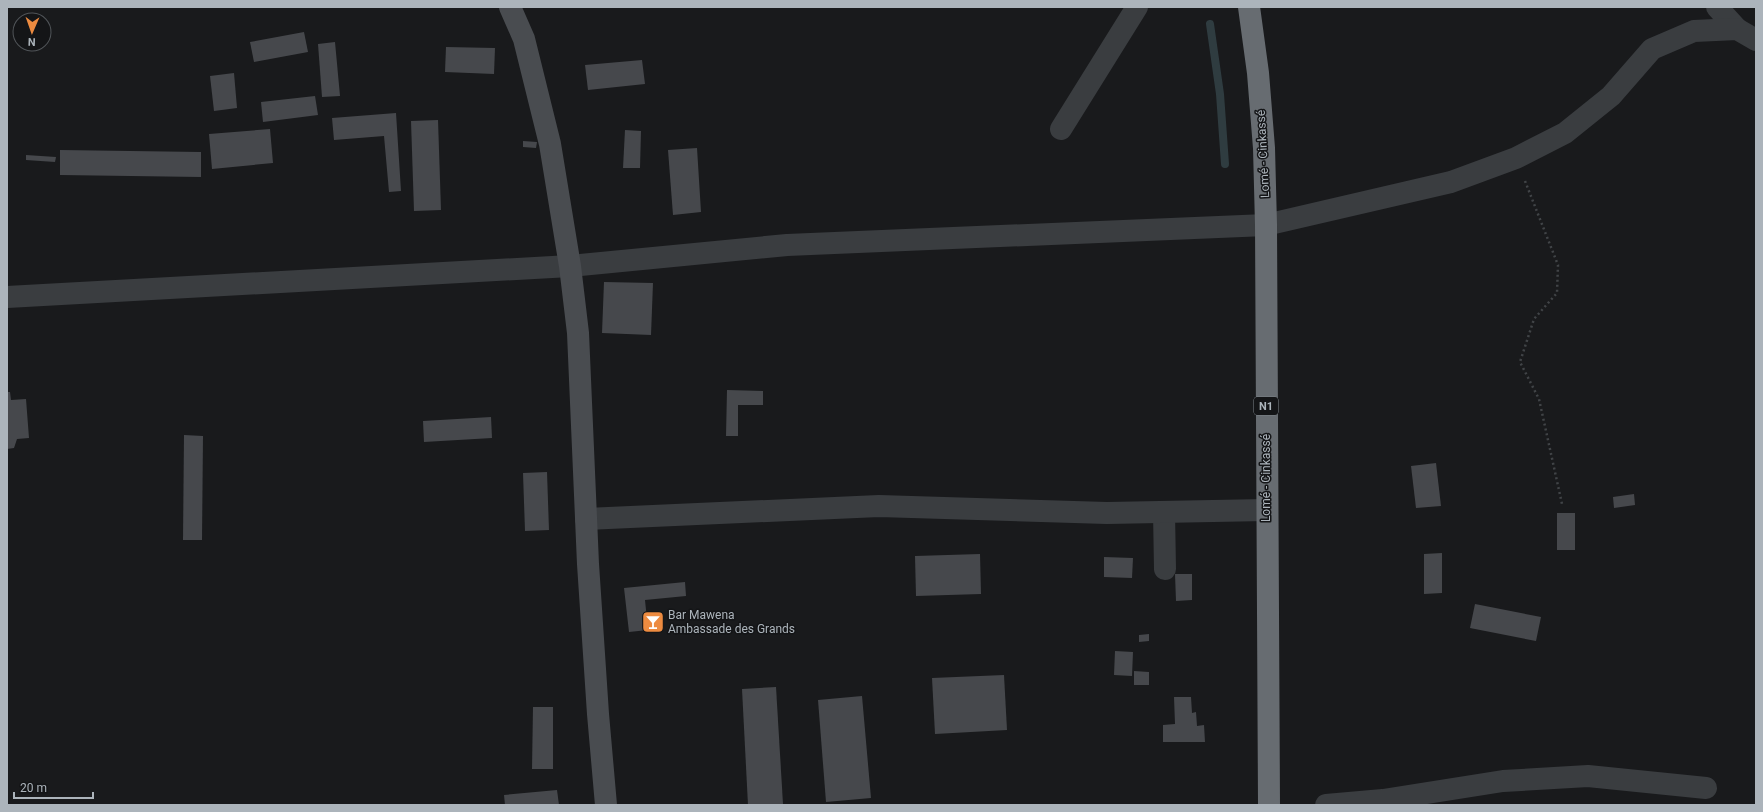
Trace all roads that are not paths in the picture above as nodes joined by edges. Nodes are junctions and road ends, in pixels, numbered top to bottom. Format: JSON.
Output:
{"nodes":[{"id":1,"x":510,"y":7,"type":"edge"},
{"id":2,"x":1137,"y":7,"type":"edge"},
{"id":3,"x":1249,"y":7,"type":"edge"},
{"id":4,"x":1717,"y":7,"type":"edge"},
{"id":5,"x":1738,"y":29,"type":"junction"},
{"id":6,"x":1756,"y":40,"type":"edge"},
{"id":7,"x":1061,"y":129,"type":"dead end"},
{"id":8,"x":1266,"y":225,"type":"junction"},
{"id":9,"x":570,"y":266,"type":"junction"},
{"id":10,"x":7,"y":297,"type":"edge"},
{"id":11,"x":1266,"y":510,"type":"junction"},
{"id":12,"x":1164,"y":512,"type":"junction"},
{"id":13,"x":586,"y":519,"type":"junction"},
{"id":14,"x":1165,"y":569,"type":"dead end"},
{"id":15,"x":1706,"y":788,"type":"dead end"},
{"id":16,"x":606,"y":805,"type":"edge"},
{"id":17,"x":1269,"y":805,"type":"edge"},
{"id":18,"x":1326,"y":805,"type":"edge"}],
"edges":[{"from":1,"to":9,"type":"street"},
{"from":2,"to":7,"type":"street"},
{"from":3,"to":8,"type":"highway","name":"Lomé - Cinkassé","number":"N1"},
{"from":4,"to":5,"type":"street"},
{"from":5,"to":6,"type":"street"},
{"from":5,"to":8,"type":"street"},
{"from":8,"to":9,"type":"street"},
{"from":8,"to":11,"type":"highway","name":"Lomé - Cinkassé","number":"N1"},
{"from":9,"to":10,"type":"street"},
{"from":9,"to":13,"type":"street"},
{"from":11,"to":12,"type":"street"},
{"from":11,"to":17,"type":"highway","name":"Lomé - Cinkassé","number":"N1"},
{"from":12,"to":13,"type":"street"},
{"from":12,"to":14,"type":"street"},
{"from":13,"to":16,"type":"street"},
{"from":15,"to":18,"type":"street"}]}
